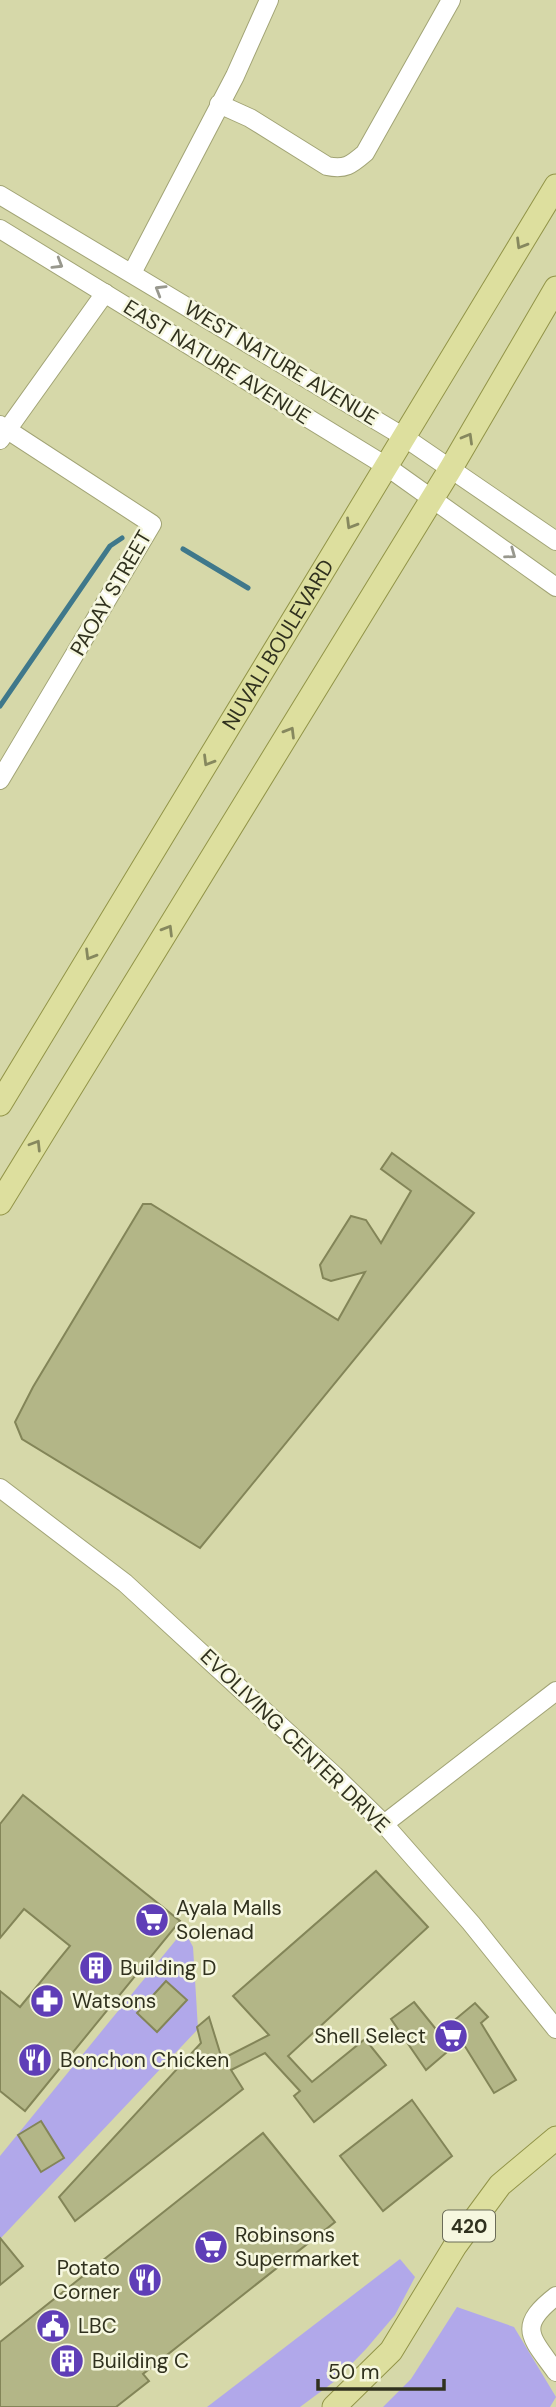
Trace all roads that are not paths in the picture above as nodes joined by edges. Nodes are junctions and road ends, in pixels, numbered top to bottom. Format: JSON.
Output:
{"nodes":[{"id":1,"x":269,"y":0,"type":"edge"},
{"id":2,"x":451,"y":0,"type":"edge"},
{"id":3,"x":219,"y":104,"type":"junction"},
{"id":4,"x":556,"y":186,"type":"edge"},
{"id":5,"x":0,"y":195,"type":"edge"},
{"id":6,"x":0,"y":229,"type":"edge"},
{"id":7,"x":132,"y":273,"type":"junction"},
{"id":8,"x":556,"y":288,"type":"edge"},
{"id":9,"x":105,"y":293,"type":"junction"},
{"id":10,"x":2,"y":432,"type":"edge"},
{"id":11,"x":404,"y":437,"type":"junction"},
{"id":12,"x":387,"y":466,"type":"junction"},
{"id":13,"x":451,"y":468,"type":"junction"},
{"id":14,"x":433,"y":496,"type":"junction"},
{"id":15,"x":556,"y":541,"type":"edge"},
{"id":16,"x":556,"y":587,"type":"edge"},
{"id":17,"x":0,"y":780,"type":"edge"},
{"id":18,"x":0,"y":1104,"type":"edge"},
{"id":19,"x":0,"y":1202,"type":"edge"},
{"id":20,"x":0,"y":1488,"type":"edge"},
{"id":21,"x":556,"y":1691,"type":"edge"},
{"id":22,"x":384,"y":1824,"type":"junction"},
{"id":23,"x":556,"y":2029,"type":"edge"},
{"id":24,"x":556,"y":2138,"type":"edge"},
{"id":25,"x":556,"y":2296,"type":"edge"},
{"id":26,"x":556,"y":2372,"type":"edge"},
{"id":27,"x":350,"y":2399,"type":"edge"},
{"id":28,"x":334,"y":2407,"type":"edge"}],
"edges":[{"from":1,"to":3,"type":"street"},
{"from":2,"to":3,"type":"street"},
{"from":3,"to":7,"type":"street"},
{"from":4,"to":11,"type":"main road","name":"NUVALI BOULEVARD","one_way":true},
{"from":5,"to":7,"type":"street","name":"WEST NATURE AVENUE"},
{"from":6,"to":9,"type":"street","name":"EAST NATURE AVENUE","one_way":true},
{"from":11,"to":7,"type":"street","name":"WEST NATURE AVENUE","one_way":true},
{"from":13,"to":8,"type":"main road","one_way":true},
{"from":9,"to":10,"type":"street"},
{"from":9,"to":12,"type":"street","name":"EAST NATURE AVENUE"},
{"from":10,"to":17,"type":"street","name":"PAOAY STREET"},
{"from":11,"to":12,"type":"main road","name":"NUVALI BOULEVARD"},
{"from":11,"to":13,"type":"street","name":"WEST NATURE AVENUE"},
{"from":12,"to":14,"type":"street","name":"EAST NATURE AVENUE"},
{"from":12,"to":18,"type":"main road","name":"NUVALI BOULEVARD","one_way":true},
{"from":13,"to":14,"type":"main road"},
{"from":13,"to":15,"type":"street","name":"WEST NATURE AVENUE"},
{"from":14,"to":16,"type":"street","one_way":true},
{"from":19,"to":14,"type":"main road","one_way":true},
{"from":20,"to":22,"type":"street","name":"EVOLIVING CENTER DRIVE"},
{"from":21,"to":22,"type":"street"},
{"from":22,"to":23,"type":"street","name":"EVOLIVING CENTER DRIVE"},
{"from":24,"to":27,"type":"main road","number":"420"},
{"from":25,"to":26,"type":"street"},
{"from":27,"to":28,"type":"main road","number":"420"}]}
